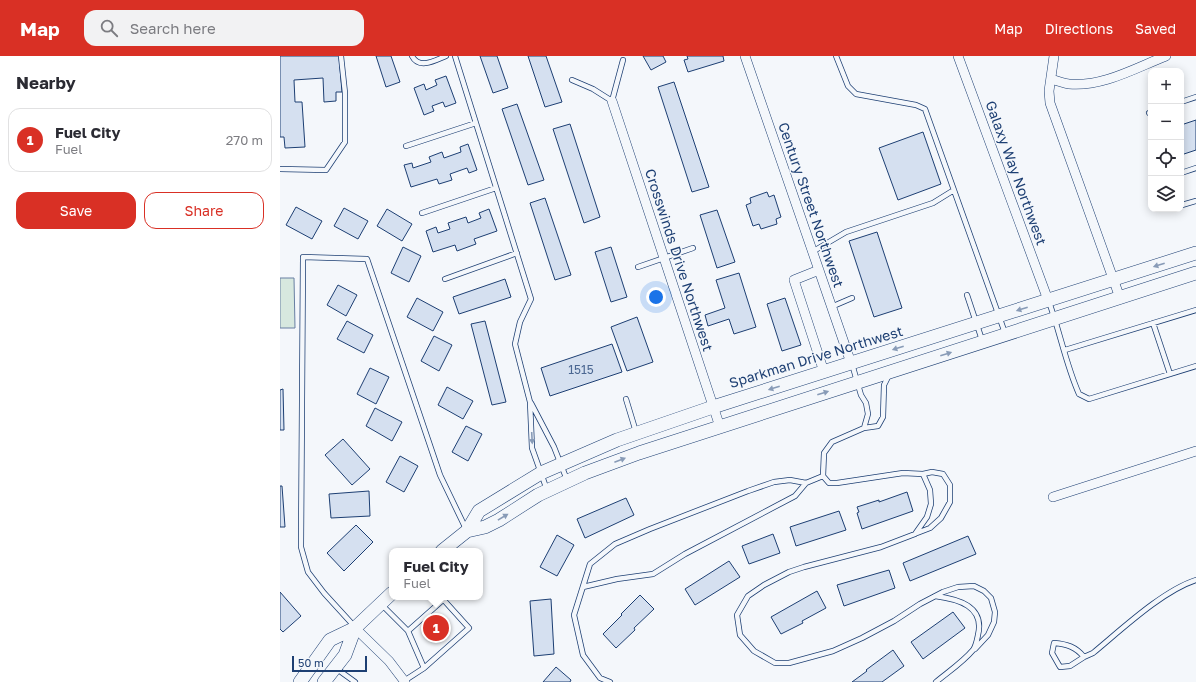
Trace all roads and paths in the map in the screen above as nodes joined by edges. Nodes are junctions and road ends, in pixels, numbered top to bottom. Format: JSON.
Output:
{"nodes":[{"id":1,"x":341,"y":56,"type":"edge"},
{"id":2,"x":412,"y":56,"type":"edge"},
{"id":3,"x":446,"y":56,"type":"edge"},
{"id":4,"x":455,"y":56,"type":"edge"},
{"id":5,"x":745,"y":56,"type":"edge"},
{"id":6,"x":836,"y":56,"type":"edge"},
{"id":7,"x":958,"y":56,"type":"edge"},
{"id":8,"x":1054,"y":56,"type":"edge"},
{"id":9,"x":1166,"y":56,"type":"edge"},
{"id":10,"x":623,"y":60,"type":"dead end"},
{"id":11,"x":1051,"y":79,"type":"junction"},
{"id":12,"x":572,"y":80,"type":"dead end"},
{"id":13,"x":1196,"y":97,"type":"edge"},
{"id":14,"x":612,"y":101,"type":"junction"},
{"id":15,"x":1184,"y":101,"type":"edge"},
{"id":16,"x":476,"y":122,"type":"junction"},
{"id":17,"x":406,"y":146,"type":"dead end"},
{"id":18,"x":1196,"y":168,"type":"edge"},
{"id":19,"x":280,"y":169,"type":"edge"},
{"id":20,"x":1184,"y":172,"type":"edge"},
{"id":21,"x":496,"y":188,"type":"junction"},
{"id":22,"x":954,"y":190,"type":"junction"},
{"id":23,"x":1196,"y":201,"type":"edge"},
{"id":24,"x":1184,"y":204,"type":"edge"},
{"id":25,"x":422,"y":213,"type":"dead end"},
{"id":26,"x":693,"y":248,"type":"dead end"},
{"id":27,"x":812,"y":252,"type":"junction"},
{"id":28,"x":517,"y":253,"type":"junction"},
{"id":29,"x":1196,"y":253,"type":"edge"},
{"id":30,"x":663,"y":258,"type":"junction"},
{"id":31,"x":638,"y":267,"type":"dead end"},
{"id":32,"x":819,"y":270,"type":"junction"},
{"id":33,"x":1196,"y":273,"type":"edge"},
{"id":34,"x":445,"y":279,"type":"dead end"},
{"id":35,"x":1113,"y":279,"type":"junction"},
{"id":36,"x":967,"y":295,"type":"dead end"},
{"id":37,"x":852,"y":298,"type":"dead end"},
{"id":38,"x":1120,"y":298,"type":"junction"},
{"id":39,"x":1048,"y":300,"type":"junction"},
{"id":40,"x":831,"y":307,"type":"junction"},
{"id":41,"x":1196,"y":310,"type":"edge"},
{"id":42,"x":999,"y":316,"type":"junction"},
{"id":43,"x":1055,"y":319,"type":"junction"},
{"id":44,"x":976,"y":323,"type":"junction"},
{"id":45,"x":1153,"y":323,"type":"junction"},
{"id":46,"x":1006,"y":334,"type":"junction"},
{"id":47,"x":983,"y":342,"type":"junction"},
{"id":48,"x":1065,"y":350,"type":"junction"},
{"id":49,"x":851,"y":363,"type":"junction"},
{"id":50,"x":1196,"y":366,"type":"edge"},
{"id":51,"x":824,"y":372,"type":"junction"},
{"id":52,"x":890,"y":372,"type":"junction"},
{"id":53,"x":1170,"y":374,"type":"junction"},
{"id":54,"x":858,"y":382,"type":"junction"},
{"id":55,"x":626,"y":399,"type":"dead end"},
{"id":56,"x":530,"y":402,"type":"junction"},
{"id":57,"x":713,"y":407,"type":"junction"},
{"id":58,"x":720,"y":427,"type":"junction"},
{"id":59,"x":864,"y":428,"type":"junction"},
{"id":60,"x":636,"y":433,"type":"junction"},
{"id":61,"x":1196,"y":451,"type":"edge"},
{"id":62,"x":561,"y":465,"type":"junction"},
{"id":63,"x":541,"y":473,"type":"junction"},
{"id":64,"x":924,"y":474,"type":"junction"},
{"id":65,"x":823,"y":476,"type":"junction"},
{"id":66,"x":568,"y":482,"type":"junction"},
{"id":67,"x":806,"y":483,"type":"junction"},
{"id":68,"x":547,"y":491,"type":"junction"},
{"id":69,"x":1053,"y":498,"type":"dead end"},
{"id":70,"x":467,"y":531,"type":"junction"},
{"id":71,"x":915,"y":534,"type":"junction"},
{"id":72,"x":446,"y":548,"type":"edge"},
{"id":73,"x":1196,"y":580,"type":"edge"},
{"id":74,"x":583,"y":587,"type":"junction"},
{"id":75,"x":389,"y":596,"type":"edge"},
{"id":76,"x":935,"y":596,"type":"junction"},
{"id":77,"x":440,"y":600,"type":"edge"},
{"id":78,"x":444,"y":600,"type":"edge"},
{"id":79,"x":380,"y":603,"type":"junction"},
{"id":80,"x":355,"y":628,"type":"junction"},
{"id":81,"x":408,"y":631,"type":"junction"},
{"id":82,"x":975,"y":649,"type":"junction"},
{"id":83,"x":1084,"y":657,"type":"junction"},
{"id":84,"x":335,"y":668,"type":"junction"},
{"id":85,"x":424,"y":668,"type":"junction"},
{"id":86,"x":300,"y":682,"type":"edge"},
{"id":87,"x":324,"y":682,"type":"edge"},
{"id":88,"x":354,"y":682,"type":"edge"},
{"id":89,"x":404,"y":682,"type":"edge"},
{"id":90,"x":610,"y":682,"type":"edge"},
{"id":91,"x":936,"y":682,"type":"edge"}],
"edges":[{"from":1,"to":19,"type":"lane"},
{"from":2,"to":3,"type":"lane"},
{"from":4,"to":16,"type":"lane"},
{"from":5,"to":27,"type":"street","name":"Century Street Northwest"},
{"from":6,"to":22,"type":"lane"},
{"from":7,"to":39,"type":"street","name":"Galaxy Way Northwest"},
{"from":8,"to":11,"type":"street"},
{"from":9,"to":11,"type":"street"},
{"from":10,"to":14,"type":"lane"},
{"from":11,"to":35,"type":"street"},
{"from":12,"to":14,"type":"lane"},
{"from":13,"to":15,"type":"lane"},
{"from":14,"to":30,"type":"street","name":"Crosswinds Drive Northwest"},
{"from":16,"to":17,"type":"lane"},
{"from":16,"to":21,"type":"lane"},
{"from":18,"to":20,"type":"lane"},
{"from":21,"to":25,"type":"lane"},
{"from":21,"to":28,"type":"lane"},
{"from":22,"to":27,"type":"lane"},
{"from":22,"to":42,"type":"lane"},
{"from":23,"to":24,"type":"lane"},
{"from":26,"to":30,"type":"lane"},
{"from":27,"to":32,"type":"street","name":"Century Street Northwest"},
{"from":28,"to":34,"type":"lane"},
{"from":28,"to":56,"type":"lane"},
{"from":29,"to":35,"type":"main road","name":"Sparkman Drive Northwest","one_way":true},
{"from":30,"to":31,"type":"lane"},
{"from":30,"to":57,"type":"street","name":"Crosswinds Drive Northwest"},
{"from":32,"to":40,"type":"street","name":"Century Street Northwest"},
{"from":32,"to":51,"type":"street"},
{"from":33,"to":38,"type":"main road","name":"Sparkman Drive Northwest"},
{"from":35,"to":38,"type":"street"},
{"from":35,"to":39,"type":"main road","name":"Sparkman Drive Northwest"},
{"from":36,"to":44,"type":"lane"},
{"from":37,"to":40,"type":"lane"},
{"from":38,"to":43,"type":"main road","name":"Sparkman Drive Northwest"},
{"from":39,"to":42,"type":"main road","name":"Sparkman Drive Northwest","one_way":true},
{"from":39,"to":43,"type":"lane"},
{"from":40,"to":49,"type":"street","name":"Century Street Northwest"},
{"from":41,"to":45,"type":"lane"},
{"from":42,"to":44,"type":"main road","name":"Sparkman Drive Northwest"},
{"from":42,"to":46,"type":"lane"},
{"from":43,"to":46,"type":"main road","name":"Sparkman Drive Northwest"},
{"from":43,"to":48,"type":"lane"},
{"from":44,"to":47,"type":"lane"},
{"from":44,"to":49,"type":"main road","name":"Sparkman Drive Northwest","one_way":true},
{"from":45,"to":48,"type":"lane"},
{"from":45,"to":53,"type":"lane"},
{"from":46,"to":47,"type":"main road","name":"Sparkman Drive Northwest"},
{"from":52,"to":47,"type":"main road","name":"Sparkman Drive Northwest","one_way":true},
{"from":48,"to":53,"type":"lane"},
{"from":49,"to":51,"type":"main road","name":"Sparkman Drive Northwest"},
{"from":49,"to":54,"type":"lane"},
{"from":50,"to":53,"type":"lane"},
{"from":51,"to":57,"type":"main road","name":"Sparkman Drive Northwest","one_way":true},
{"from":52,"to":54,"type":"main road","name":"Sparkman Drive Northwest"},
{"from":52,"to":59,"type":"lane"},
{"from":58,"to":54,"type":"main road","name":"Sparkman Drive Northwest","one_way":true},
{"from":54,"to":59,"type":"lane"},
{"from":55,"to":60,"type":"lane"},
{"from":56,"to":62,"type":"lane"},
{"from":56,"to":63,"type":"lane","one_way":true},
{"from":57,"to":58,"type":"street","name":"Crosswinds Drive Northwest"},
{"from":57,"to":60,"type":"main road","name":"Sparkman Drive Northwest"},
{"from":66,"to":58,"type":"main road","name":"Sparkman Drive Northwest","one_way":true},
{"from":59,"to":65,"type":"lane"},
{"from":60,"to":62,"type":"main road","name":"Sparkman Drive Northwest"},
{"from":61,"to":69,"type":"street"},
{"from":62,"to":63,"type":"main road","name":"Sparkman Drive Northwest"},
{"from":62,"to":66,"type":"lane"},
{"from":63,"to":68,"type":"lane"},
{"from":63,"to":70,"type":"main road","name":"Sparkman Drive Northwest"},
{"from":64,"to":65,"type":"lane"},
{"from":64,"to":71,"type":"lane"},
{"from":64,"to":71,"type":"lane"},
{"from":65,"to":67,"type":"lane"},
{"from":66,"to":68,"type":"main road","name":"Sparkman Drive Northwest"},
{"from":67,"to":74,"type":"lane"},
{"from":67,"to":74,"type":"lane"},
{"from":70,"to":68,"type":"main road","name":"Sparkman Drive Northwest","one_way":true},
{"from":70,"to":72,"type":"main road","name":"Sparkman Drive Northwest"},
{"from":70,"to":80,"type":"lane"},
{"from":71,"to":76,"type":"lane"},
{"from":73,"to":83,"type":"lane"},
{"from":74,"to":90,"type":"lane"},
{"from":75,"to":79,"type":"main road"},
{"from":76,"to":82,"type":"lane"},
{"from":76,"to":82,"type":"lane"},
{"from":77,"to":81,"type":"lane"},
{"from":78,"to":85,"type":"lane"},
{"from":79,"to":80,"type":"main road"},
{"from":79,"to":81,"type":"lane"},
{"from":80,"to":84,"type":"main road"},
{"from":80,"to":86,"type":"main road"},
{"from":80,"to":89,"type":"street"},
{"from":81,"to":85,"type":"lane"},
{"from":82,"to":91,"type":"lane"},
{"from":83,"to":83,"type":"lane"},
{"from":84,"to":87,"type":"main road"},
{"from":84,"to":88,"type":"lane"},
{"from":85,"to":89,"type":"lane"}]}
